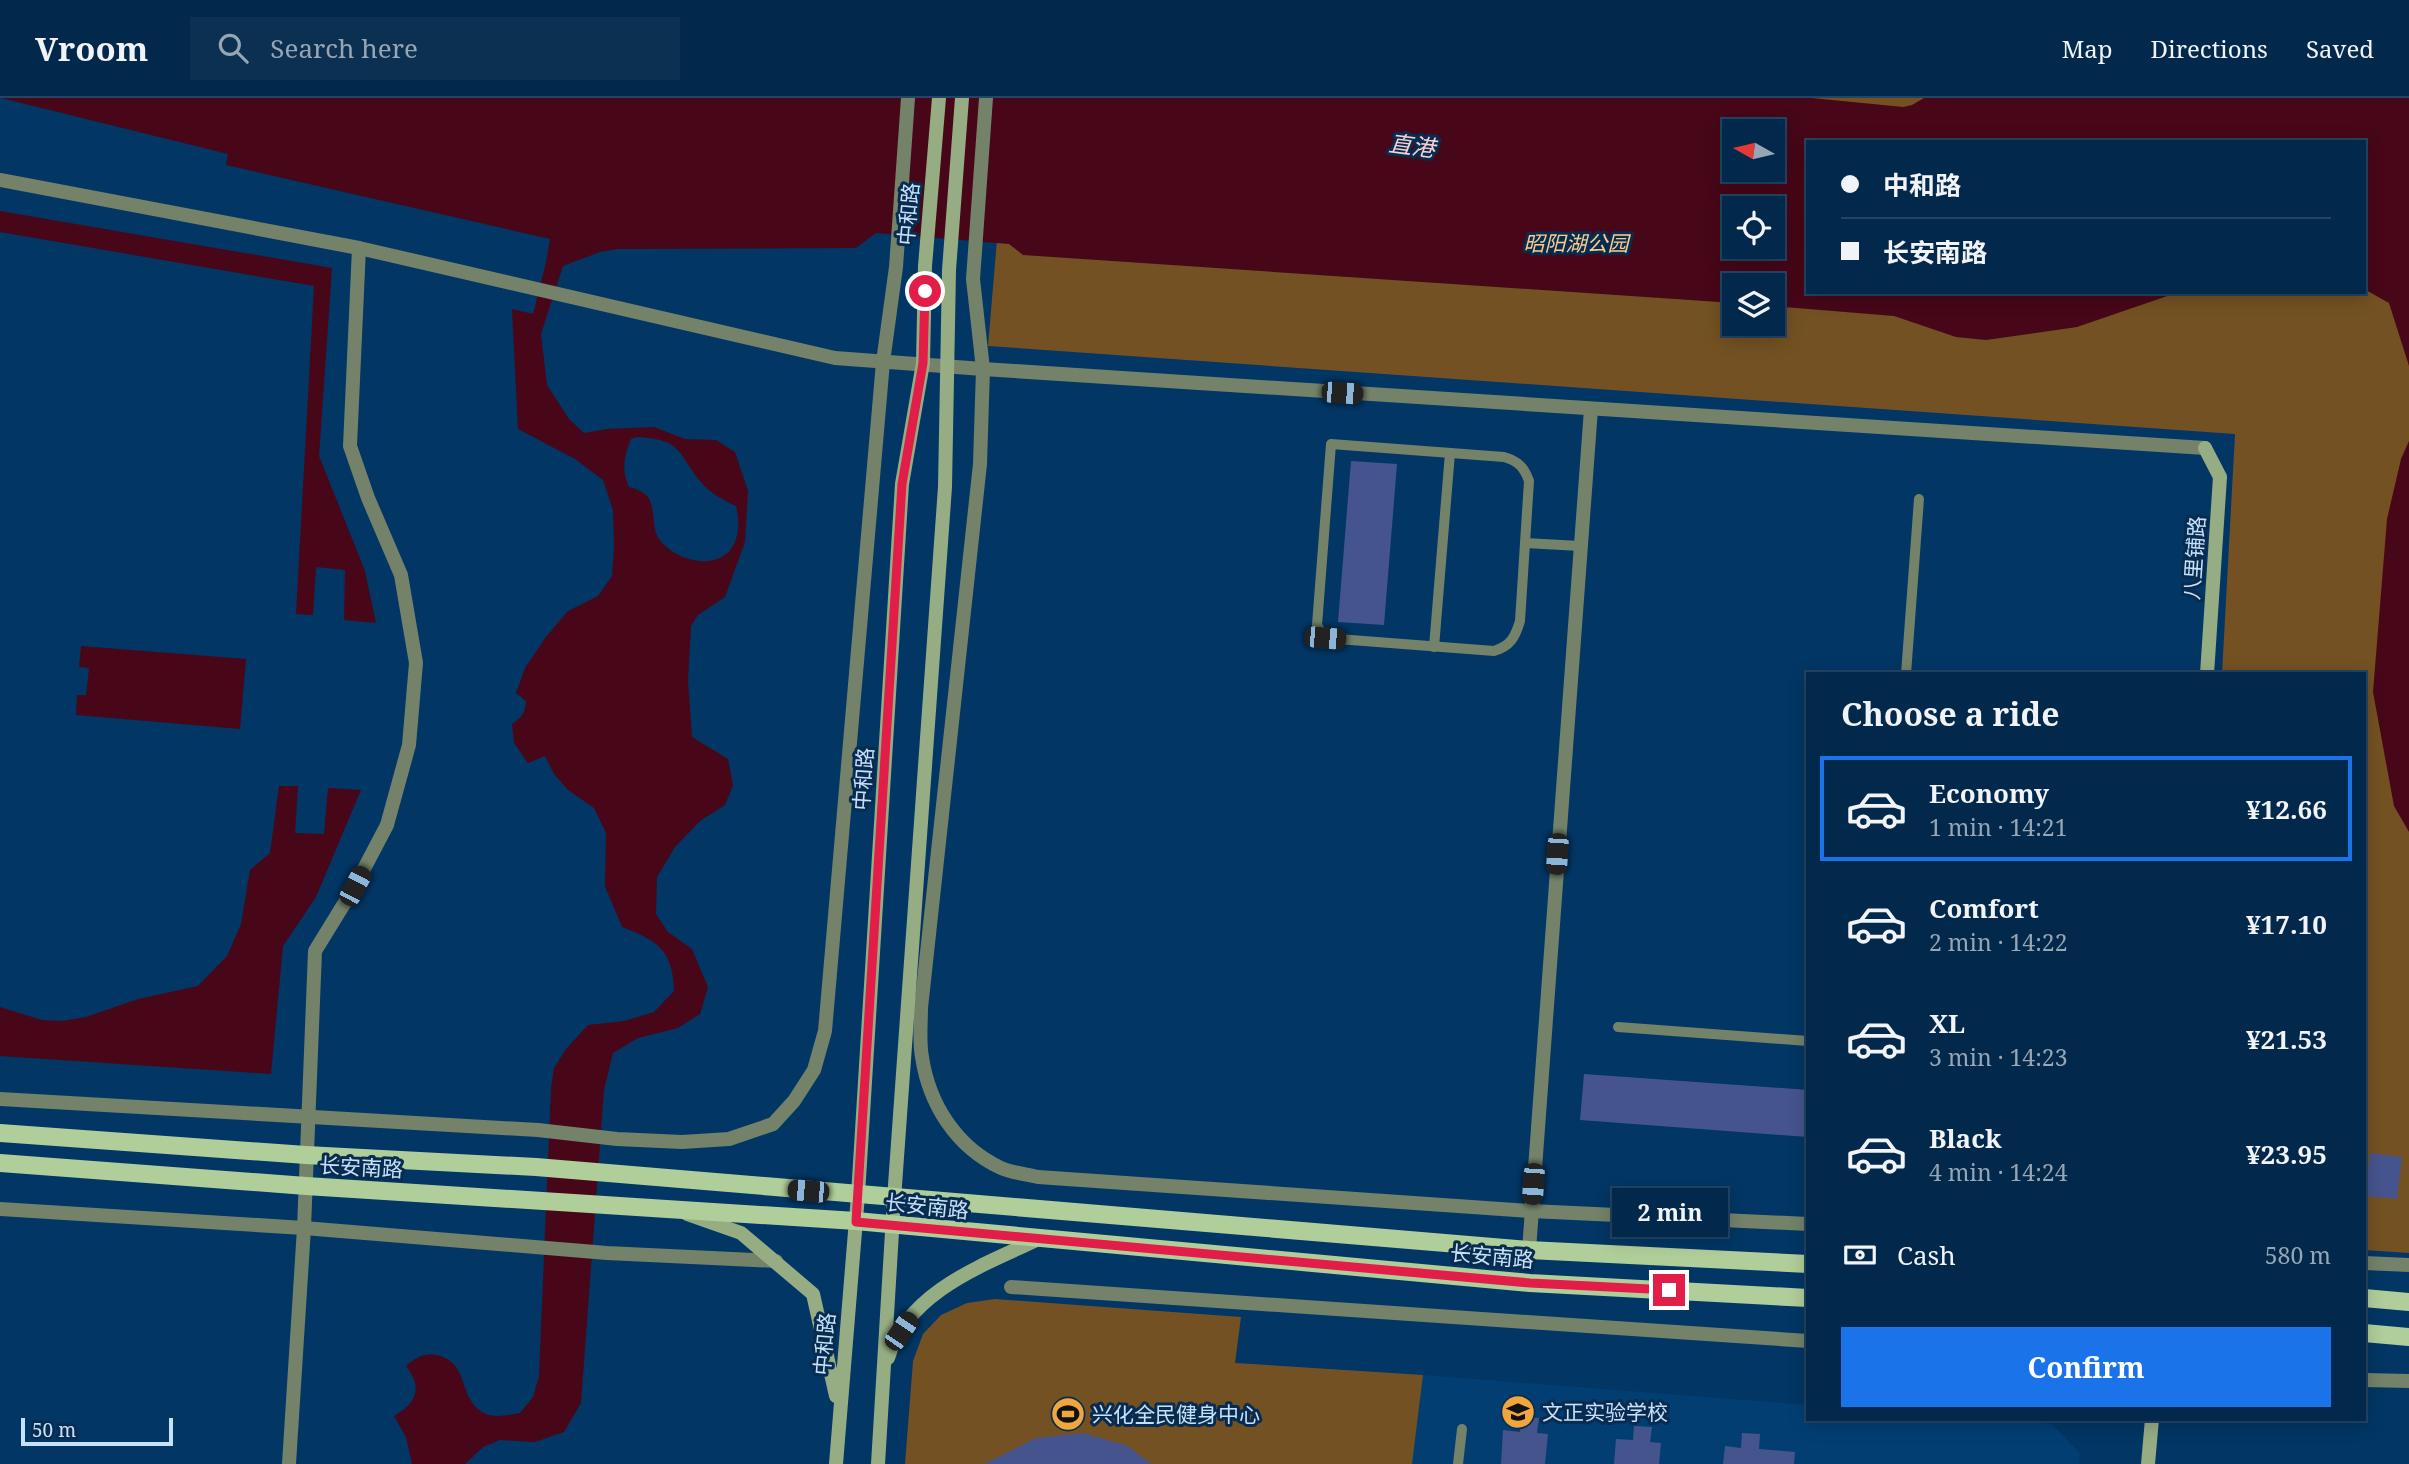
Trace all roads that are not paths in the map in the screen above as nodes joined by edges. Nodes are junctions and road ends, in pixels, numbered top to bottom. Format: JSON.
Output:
{"nodes":[{"id":1,"x":908,"y":98,"type":"edge"},
{"id":2,"x":939,"y":98,"type":"edge"},
{"id":3,"x":962,"y":98,"type":"edge"},
{"id":4,"x":986,"y":98,"type":"edge"},
{"id":5,"x":0,"y":180,"type":"edge"},
{"id":6,"x":359,"y":248,"type":"junction"},
{"id":7,"x":883,"y":362,"type":"junction"},
{"id":8,"x":923,"y":363,"type":"junction"},
{"id":9,"x":946,"y":366,"type":"junction"},
{"id":10,"x":983,"y":369,"type":"junction"},
{"id":11,"x":1591,"y":409,"type":"junction"},
{"id":12,"x":2205,"y":448,"type":"joint"},
{"id":13,"x":1450,"y":453,"type":"junction"},
{"id":14,"x":1919,"y":499,"type":"dead end"},
{"id":15,"x":1525,"y":543,"type":"junction"},
{"id":16,"x":1580,"y":546,"type":"junction"},
{"id":17,"x":1434,"y":647,"type":"junction"},
{"id":18,"x":1906,"y":672,"type":"edge"},
{"id":19,"x":2207,"y":672,"type":"edge"},
{"id":20,"x":1618,"y":1027,"type":"dead end"},
{"id":21,"x":1806,"y":1041,"type":"edge"},
{"id":22,"x":0,"y":1099,"type":"edge"},
{"id":23,"x":309,"y":1118,"type":"junction"},
{"id":24,"x":0,"y":1133,"type":"edge"},
{"id":25,"x":306,"y":1155,"type":"junction"},
{"id":26,"x":0,"y":1163,"type":"edge"},
{"id":27,"x":306,"y":1186,"type":"junction"},
{"id":28,"x":858,"y":1195,"type":"junction"},
{"id":29,"x":894,"y":1199,"type":"junction"},
{"id":30,"x":673,"y":1208,"type":"junction"},
{"id":31,"x":0,"y":1209,"type":"edge"},
{"id":32,"x":1531,"y":1211,"type":"junction"},
{"id":33,"x":856,"y":1222,"type":"junction"},
{"id":34,"x":1806,"y":1224,"type":"edge"},
{"id":35,"x":892,"y":1225,"type":"junction"},
{"id":36,"x":304,"y":1228,"type":"junction"},
{"id":37,"x":1039,"y":1239,"type":"junction"},
{"id":38,"x":1529,"y":1250,"type":"junction"},
{"id":39,"x":776,"y":1261,"type":"junction"},
{"id":40,"x":2366,"y":1263,"type":"edge"},
{"id":41,"x":1806,"y":1264,"type":"edge"},
{"id":42,"x":2409,"y":1265,"type":"edge"},
{"id":43,"x":1010,"y":1287,"type":"dead end"},
{"id":44,"x":1806,"y":1298,"type":"edge"},
{"id":45,"x":2366,"y":1298,"type":"edge"},
{"id":46,"x":2409,"y":1302,"type":"edge"},
{"id":47,"x":2366,"y":1334,"type":"edge"},
{"id":48,"x":2409,"y":1337,"type":"edge"},
{"id":49,"x":1806,"y":1341,"type":"edge"},
{"id":50,"x":882,"y":1379,"type":"junction"},
{"id":51,"x":2366,"y":1380,"type":"edge"},
{"id":52,"x":2409,"y":1381,"type":"edge"},
{"id":53,"x":839,"y":1410,"type":"junction"},
{"id":54,"x":2152,"y":1421,"type":"edge"},
{"id":55,"x":1462,"y":1429,"type":"dead end"},
{"id":56,"x":289,"y":1464,"type":"edge"},
{"id":57,"x":836,"y":1464,"type":"edge"},
{"id":58,"x":878,"y":1464,"type":"edge"},
{"id":59,"x":1458,"y":1464,"type":"edge"},
{"id":60,"x":2148,"y":1464,"type":"edge"}],
"edges":[{"from":1,"to":7,"type":"street"},
{"from":2,"to":8,"type":"main road","name":"中和路"},
{"from":3,"to":9,"type":"main road"},
{"from":4,"to":10,"type":"street"},
{"from":5,"to":6,"type":"street"},
{"from":6,"to":7,"type":"street"},
{"from":6,"to":23,"type":"street"},
{"from":7,"to":8,"type":"street"},
{"from":7,"to":23,"type":"street"},
{"from":8,"to":9,"type":"street"},
{"from":8,"to":28,"type":"main road","name":"中和路"},
{"from":9,"to":10,"type":"street"},
{"from":9,"to":29,"type":"main road"},
{"from":10,"to":11,"type":"street"},
{"from":10,"to":32,"type":"street"},
{"from":11,"to":12,"type":"street"},
{"from":11,"to":16,"type":"street"},
{"from":12,"to":19,"type":"main road","name":"八里铺路"},
{"from":13,"to":15,"type":"lane"},
{"from":13,"to":17,"type":"lane"},
{"from":13,"to":17,"type":"lane"},
{"from":14,"to":18,"type":"lane"},
{"from":15,"to":16,"type":"lane"},
{"from":15,"to":17,"type":"lane"},
{"from":16,"to":32,"type":"street"},
{"from":20,"to":21,"type":"lane"},
{"from":22,"to":23,"type":"street"},
{"from":23,"to":25,"type":"street"},
{"from":24,"to":25,"type":"main road","name":"长安南路"},
{"from":25,"to":27,"type":"street"},
{"from":25,"to":28,"type":"main road","name":"长安南路"},
{"from":26,"to":27,"type":"main road","name":"长安南路"},
{"from":27,"to":30,"type":"main road","name":"长安南路"},
{"from":27,"to":36,"type":"street"},
{"from":28,"to":29,"type":"main road","name":"长安南路"},
{"from":28,"to":33,"type":"main road","name":"中和路"},
{"from":29,"to":35,"type":"main road"},
{"from":29,"to":38,"type":"main road","name":"长安南路"},
{"from":30,"to":33,"type":"main road","name":"长安南路"},
{"from":30,"to":39,"type":"main road"},
{"from":31,"to":36,"type":"street"},
{"from":32,"to":34,"type":"street"},
{"from":32,"to":38,"type":"street"},
{"from":33,"to":35,"type":"main road","name":"长安南路"},
{"from":33,"to":53,"type":"main road","name":"中和路"},
{"from":35,"to":37,"type":"main road","name":"长安南路"},
{"from":35,"to":50,"type":"main road"},
{"from":36,"to":39,"type":"street"},
{"from":36,"to":56,"type":"street"},
{"from":37,"to":44,"type":"main road","name":"长安南路"},
{"from":37,"to":50,"type":"main road"},
{"from":38,"to":41,"type":"main road","name":"长安南路"},
{"from":39,"to":53,"type":"main road"},
{"from":40,"to":42,"type":"street"},
{"from":43,"to":49,"type":"street"},
{"from":45,"to":46,"type":"main road"},
{"from":47,"to":48,"type":"main road"},
{"from":50,"to":58,"type":"main road"},
{"from":51,"to":52,"type":"street"},
{"from":53,"to":57,"type":"main road","name":"中和路"},
{"from":54,"to":60,"type":"main road"},
{"from":55,"to":59,"type":"lane"}]}
